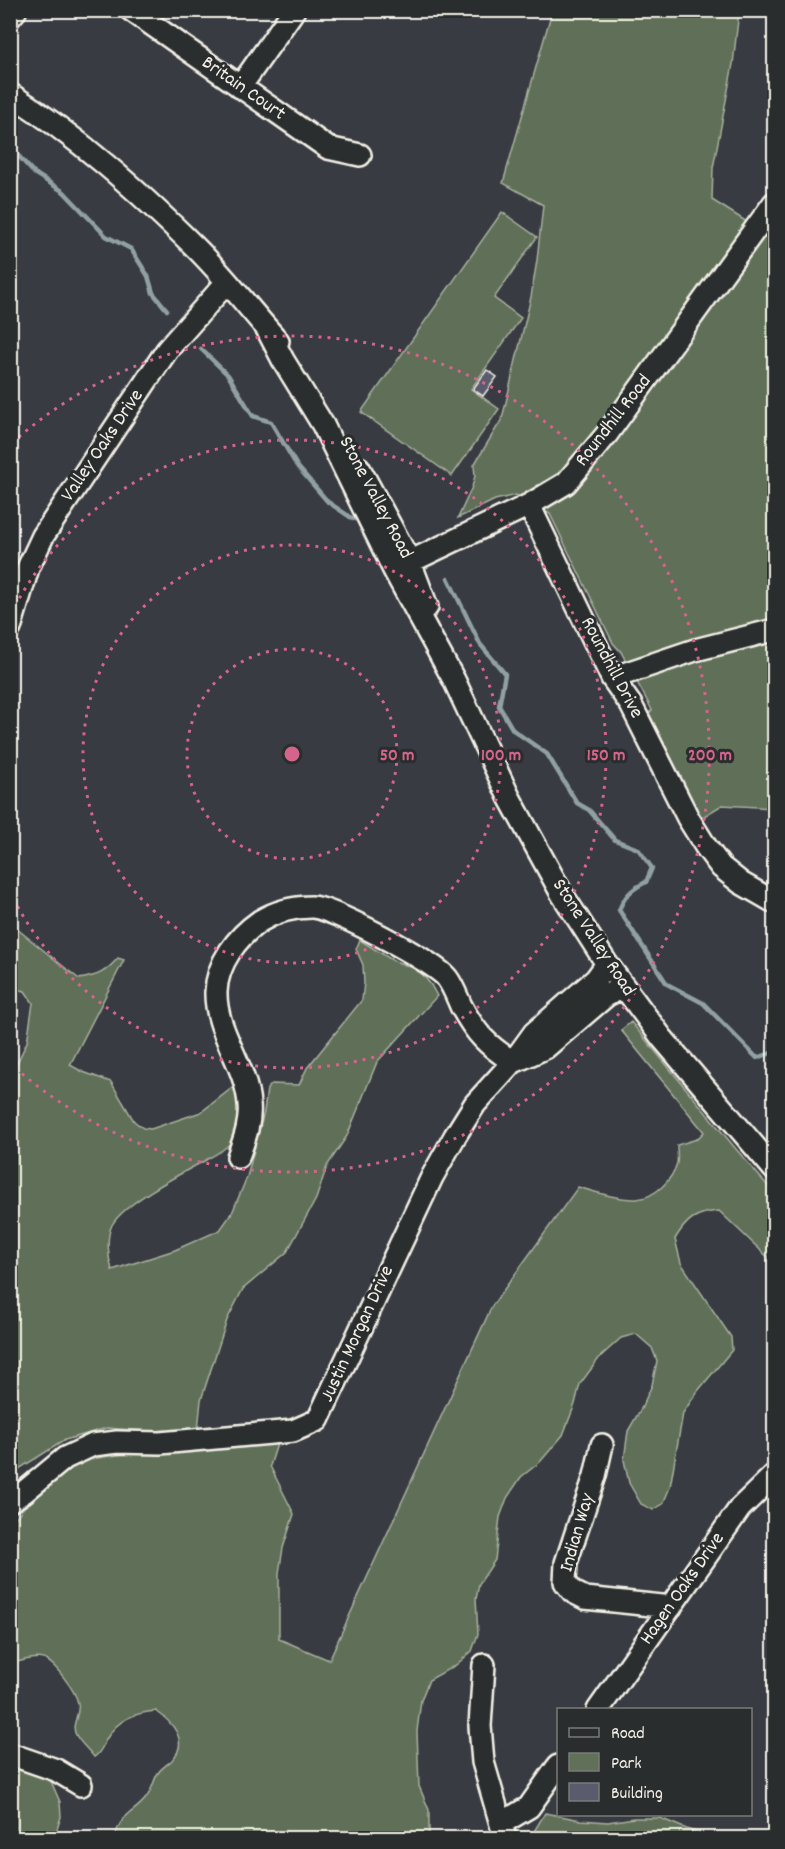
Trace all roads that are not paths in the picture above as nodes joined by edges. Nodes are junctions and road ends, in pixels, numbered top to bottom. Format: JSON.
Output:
{"nodes":[{"id":1,"x":16,"y":10,"type":"edge"},
{"id":2,"x":131,"y":10,"type":"edge"},
{"id":3,"x":294,"y":10,"type":"edge"},
{"id":4,"x":10,"y":17,"type":"edge"},
{"id":5,"x":240,"y":87,"type":"junction"},
{"id":6,"x":10,"y":94,"type":"edge"},
{"id":7,"x":360,"y":155,"type":"dead end"},
{"id":8,"x":774,"y":203,"type":"edge"},
{"id":9,"x":227,"y":282,"type":"junction"},
{"id":10,"x":529,"y":504,"type":"junction"},
{"id":11,"x":402,"y":566,"type":"junction"},
{"id":12,"x":15,"y":593,"type":"edge"},
{"id":13,"x":10,"y":628,"type":"edge"},
{"id":14,"x":774,"y":630,"type":"edge"},
{"id":15,"x":612,"y":678,"type":"junction"},
{"id":16,"x":774,"y":902,"type":"edge"},
{"id":17,"x":607,"y":964,"type":"junction"},
{"id":18,"x":624,"y":987,"type":"junction"},
{"id":19,"x":513,"y":1062,"type":"junction"},
{"id":20,"x":238,"y":1157,"type":"dead end"},
{"id":21,"x":774,"y":1169,"type":"edge"},
{"id":22,"x":602,"y":1445,"type":"dead end"},
{"id":23,"x":774,"y":1475,"type":"edge"},
{"id":24,"x":10,"y":1501,"type":"edge"},
{"id":25,"x":671,"y":1607,"type":"junction"},
{"id":26,"x":484,"y":1665,"type":"dead end"},
{"id":27,"x":599,"y":1708,"type":"edge"},
{"id":28,"x":10,"y":1754,"type":"edge"},
{"id":29,"x":557,"y":1767,"type":"edge"},
{"id":30,"x":81,"y":1785,"type":"dead end"},
{"id":31,"x":504,"y":1831,"type":"edge"}],
"edges":[{"from":1,"to":4,"type":"street"},
{"from":2,"to":5,"type":"street","name":"Britain Court"},
{"from":3,"to":5,"type":"street"},
{"from":5,"to":7,"type":"street","name":"Britain Court"},
{"from":6,"to":9,"type":"street","name":"Stone Valley Road"},
{"from":8,"to":10,"type":"street","name":"Roundhill Road"},
{"from":9,"to":11,"type":"street","name":"Stone Valley Road"},
{"from":9,"to":12,"type":"street","name":"Valley Oaks Drive"},
{"from":10,"to":11,"type":"street","name":"Roundhill Road"},
{"from":10,"to":15,"type":"street","name":"Roundhill Drive"},
{"from":11,"to":17,"type":"street","name":"Stone Valley Road"},
{"from":12,"to":13,"type":"street","name":"Valley Oaks Drive"},
{"from":14,"to":15,"type":"street"},
{"from":15,"to":16,"type":"street","name":"Roundhill Drive"},
{"from":17,"to":18,"type":"street","name":"Stone Valley Road"},
{"from":17,"to":19,"type":"street","name":"Justin Morgan Drive"},
{"from":18,"to":19,"type":"street"},
{"from":18,"to":21,"type":"street","name":"Stone Valley Road"},
{"from":19,"to":20,"type":"street"},
{"from":19,"to":24,"type":"street","name":"Justin Morgan Drive"},
{"from":22,"to":25,"type":"street","name":"Indian Way"},
{"from":23,"to":25,"type":"street","name":"Hagen Oaks Drive"},
{"from":25,"to":27,"type":"street","name":"Hagen Oaks Drive"},
{"from":26,"to":31,"type":"street"},
{"from":28,"to":30,"type":"street"},
{"from":29,"to":31,"type":"street"}]}
